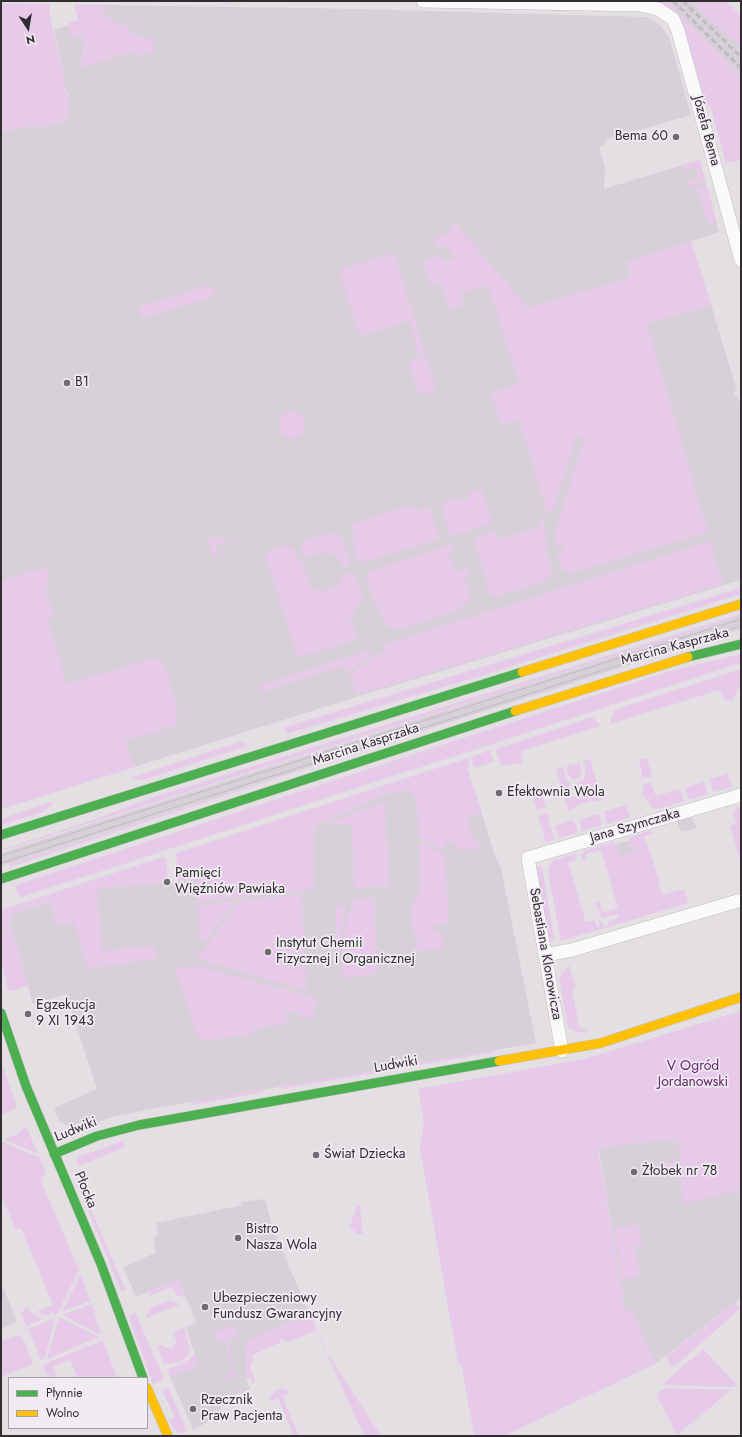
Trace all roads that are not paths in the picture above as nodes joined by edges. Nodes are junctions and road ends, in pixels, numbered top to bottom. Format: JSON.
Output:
{"nodes":[{"id":1,"x":423,"y":1,"type":"edge"},
{"id":2,"x":741,"y":260,"type":"edge"},
{"id":3,"x":741,"y":604,"type":"edge"},
{"id":4,"x":741,"y":644,"type":"edge"},
{"id":5,"x":741,"y":795,"type":"edge"},
{"id":6,"x":1,"y":835,"type":"edge"},
{"id":7,"x":528,"y":858,"type":"joint"},
{"id":8,"x":1,"y":879,"type":"edge"},
{"id":9,"x":741,"y":900,"type":"edge"},
{"id":10,"x":545,"y":955,"type":"junction"},
{"id":11,"x":741,"y":997,"type":"edge"},
{"id":12,"x":1,"y":1013,"type":"edge"},
{"id":13,"x":562,"y":1051,"type":"junction"},
{"id":14,"x":54,"y":1154,"type":"junction"},
{"id":15,"x":143,"y":1377,"type":"edge"},
{"id":16,"x":148,"y":1390,"type":"edge"},
{"id":17,"x":168,"y":1436,"type":"edge"}],
"edges":[{"from":1,"to":2,"type":"street","name":"Józefa Bema"},
{"from":3,"to":6,"type":"main road","name":"Marcina Kasprzaka"},
{"from":4,"to":8,"type":"main road","name":"Marcina Kasprzaka"},
{"from":5,"to":7,"type":"street","name":"Jana Szymczaka"},
{"from":7,"to":10,"type":"street","name":"Sebastiana Klonowicza"},
{"from":9,"to":10,"type":"street"},
{"from":10,"to":13,"type":"street","name":"Sebastiana Klonowicza"},
{"from":11,"to":13,"type":"main road","name":"Ludwiki"},
{"from":12,"to":14,"type":"main road","name":"Płocka"},
{"from":13,"to":14,"type":"main road","name":"Ludwiki"},
{"from":14,"to":15,"type":"main road","name":"Płocka"},
{"from":16,"to":17,"type":"main road"}]}
